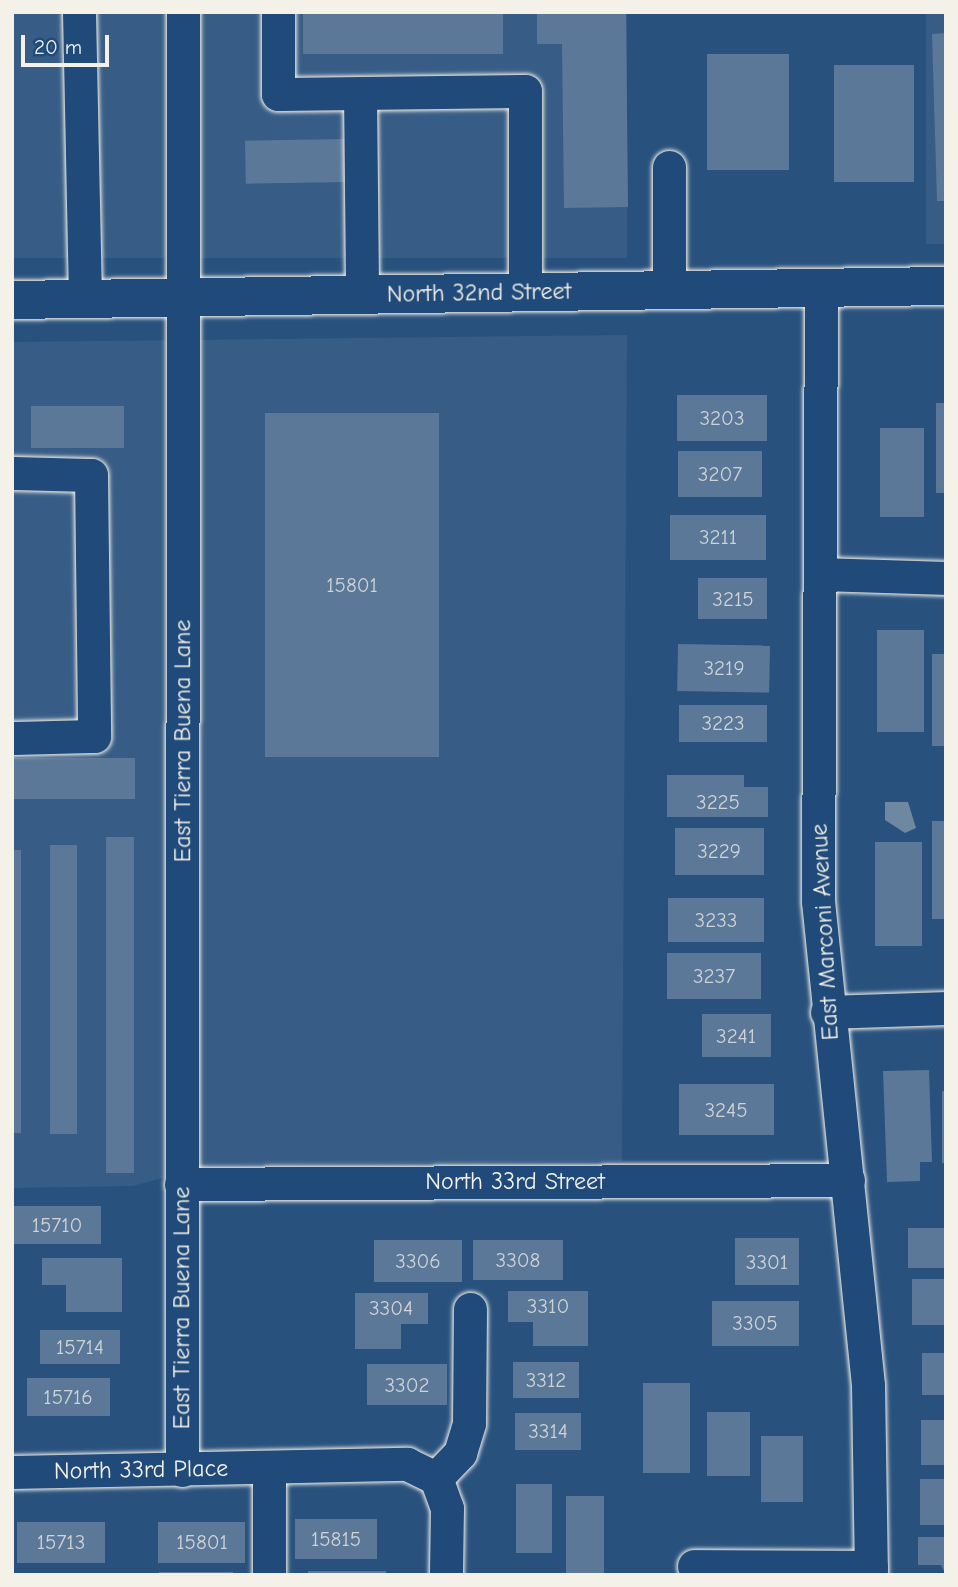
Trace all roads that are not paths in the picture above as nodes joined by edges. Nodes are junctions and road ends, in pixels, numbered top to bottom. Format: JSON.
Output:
{"nodes":[{"id":1,"x":79,"y":12,"type":"edge"},
{"id":2,"x":183,"y":12,"type":"edge"},
{"id":3,"x":278,"y":12,"type":"edge"},
{"id":4,"x":360,"y":93,"type":"junction"},
{"id":5,"x":669,"y":167,"type":"dead end"},
{"id":6,"x":946,"y":286,"type":"edge"},
{"id":7,"x":821,"y":288,"type":"junction"},
{"id":8,"x":669,"y":291,"type":"junction"},
{"id":9,"x":525,"y":293,"type":"junction"},
{"id":10,"x":362,"y":295,"type":"junction"},
{"id":11,"x":184,"y":297,"type":"junction"},
{"id":12,"x":85,"y":299,"type":"junction"},
{"id":13,"x":12,"y":300,"type":"edge"},
{"id":14,"x":12,"y":473,"type":"edge"},
{"id":15,"x":821,"y":574,"type":"junction"},
{"id":16,"x":946,"y":578,"type":"edge"},
{"id":17,"x":12,"y":738,"type":"edge"},
{"id":18,"x":946,"y":1008,"type":"edge"},
{"id":19,"x":827,"y":1012,"type":"junction"},
{"id":20,"x":848,"y":1180,"type":"junction"},
{"id":21,"x":181,"y":1184,"type":"junction"},
{"id":22,"x":470,"y":1309,"type":"dead end"},
{"id":23,"x":269,"y":1467,"type":"junction"},
{"id":24,"x":182,"y":1469,"type":"junction"},
{"id":25,"x":12,"y":1472,"type":"edge"},
{"id":26,"x":436,"y":1478,"type":"junction"},
{"id":27,"x":694,"y":1566,"type":"dead end"},
{"id":28,"x":871,"y":1571,"type":"edge"},
{"id":29,"x":269,"y":1575,"type":"edge"},
{"id":30,"x":446,"y":1575,"type":"edge"}],
"edges":[{"from":1,"to":12,"type":"street"},
{"from":2,"to":11,"type":"street","name":"East Tierra Buena Lane"},
{"from":3,"to":4,"type":"street"},
{"from":4,"to":9,"type":"street"},
{"from":4,"to":10,"type":"street"},
{"from":5,"to":8,"type":"street"},
{"from":6,"to":7,"type":"main road","name":"North 32nd Street"},
{"from":7,"to":8,"type":"main road","name":"North 32nd Street"},
{"from":7,"to":15,"type":"street","name":"East Marconi Avenue"},
{"from":8,"to":9,"type":"main road","name":"North 32nd Street"},
{"from":9,"to":10,"type":"main road","name":"North 32nd Street"},
{"from":10,"to":11,"type":"main road","name":"North 32nd Street"},
{"from":11,"to":12,"type":"main road","name":"North 32nd Street"},
{"from":11,"to":21,"type":"street","name":"East Tierra Buena Lane"},
{"from":12,"to":13,"type":"main road","name":"North 32nd Street"},
{"from":14,"to":17,"type":"street"},
{"from":15,"to":16,"type":"street"},
{"from":15,"to":19,"type":"street","name":"East Marconi Avenue"},
{"from":18,"to":19,"type":"street"},
{"from":19,"to":20,"type":"street","name":"East Marconi Avenue"},
{"from":20,"to":21,"type":"street","name":"North 33rd Street"},
{"from":20,"to":28,"type":"street","name":"East Marconi Avenue"},
{"from":21,"to":24,"type":"street","name":"East Tierra Buena Lane"},
{"from":22,"to":26,"type":"street"},
{"from":23,"to":24,"type":"street","name":"North 33rd Place"},
{"from":23,"to":26,"type":"street","name":"North 33rd Place"},
{"from":23,"to":29,"type":"street"},
{"from":24,"to":25,"type":"street","name":"North 33rd Place"},
{"from":26,"to":30,"type":"street"},
{"from":27,"to":28,"type":"street"}]}
